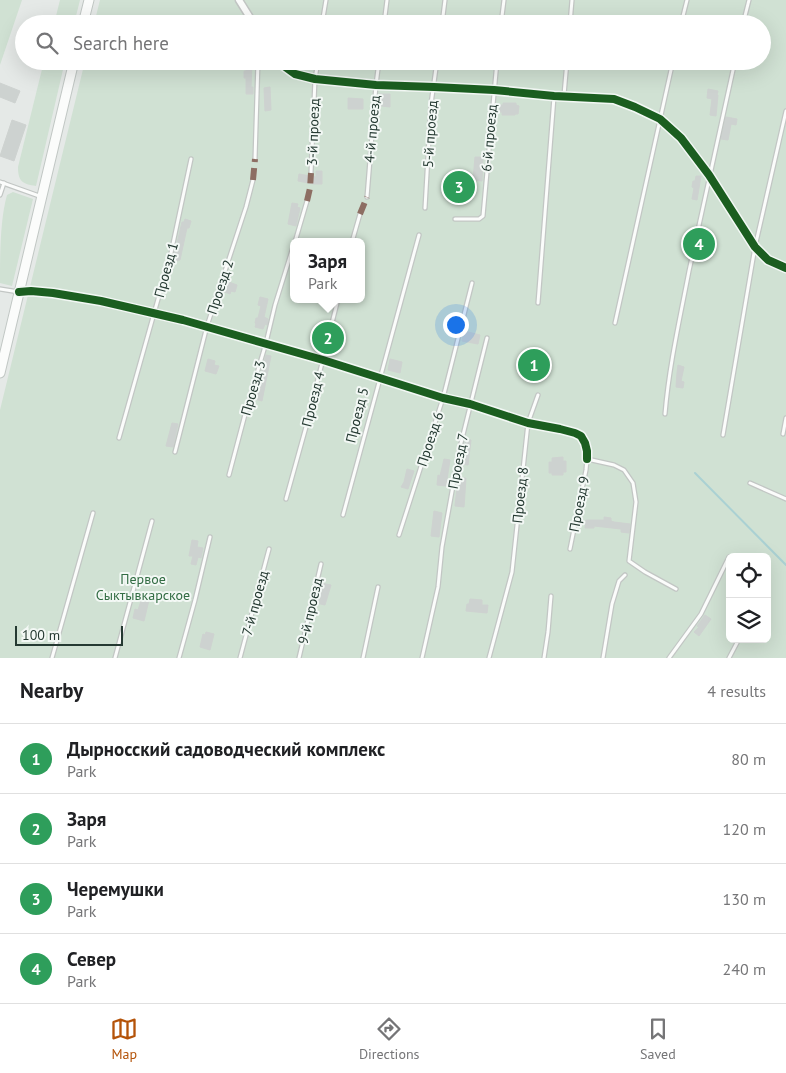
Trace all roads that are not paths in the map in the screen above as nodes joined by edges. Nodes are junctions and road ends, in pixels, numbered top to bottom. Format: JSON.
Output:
{"nodes":[{"id":1,"x":89,"y":0,"type":"edge"},
{"id":2,"x":239,"y":0,"type":"edge"},
{"id":3,"x":326,"y":0,"type":"edge"},
{"id":4,"x":387,"y":0,"type":"edge"},
{"id":5,"x":445,"y":0,"type":"edge"},
{"id":6,"x":504,"y":0,"type":"edge"},
{"id":7,"x":572,"y":0,"type":"edge"},
{"id":8,"x":687,"y":0,"type":"edge"},
{"id":9,"x":749,"y":0,"type":"edge"},
{"id":10,"x":85,"y":15,"type":"edge"},
{"id":11,"x":248,"y":15,"type":"edge"},
{"id":12,"x":324,"y":15,"type":"edge"},
{"id":13,"x":385,"y":15,"type":"edge"},
{"id":14,"x":443,"y":15,"type":"edge"},
{"id":15,"x":502,"y":15,"type":"edge"},
{"id":16,"x":571,"y":15,"type":"edge"},
{"id":17,"x":684,"y":15,"type":"edge"},
{"id":18,"x":745,"y":15,"type":"edge"},
{"id":19,"x":72,"y":70,"type":"edge"},
{"id":20,"x":258,"y":70,"type":"edge"},
{"id":21,"x":290,"y":70,"type":"edge"},
{"id":22,"x":316,"y":70,"type":"edge"},
{"id":23,"x":378,"y":70,"type":"edge"},
{"id":24,"x":436,"y":70,"type":"edge"},
{"id":25,"x":496,"y":70,"type":"edge"},
{"id":26,"x":566,"y":70,"type":"edge"},
{"id":27,"x":671,"y":70,"type":"edge"},
{"id":28,"x":733,"y":70,"type":"edge"},
{"id":29,"x":315,"y":79,"type":"junction"},
{"id":30,"x":376,"y":85,"type":"junction"},
{"id":31,"x":434,"y":87,"type":"junction"},
{"id":32,"x":494,"y":90,"type":"junction"},
{"id":33,"x":554,"y":96,"type":"junction"},
{"id":34,"x":564,"y":97,"type":"junction"},
{"id":35,"x":786,"y":111,"type":"edge"},
{"id":36,"x":660,"y":119,"type":"junction"},
{"id":37,"x":191,"y":159,"type":"dead end"},
{"id":38,"x":255,"y":159,"type":"dead end"},
{"id":39,"x":311,"y":173,"type":"dead end"},
{"id":40,"x":709,"y":175,"type":"junction"},
{"id":41,"x":253,"y":180,"type":"dead end"},
{"id":42,"x":2,"y":182,"type":"edge"},
{"id":43,"x":0,"y":195,"type":"edge"},
{"id":44,"x":42,"y":197,"type":"junction"},
{"id":45,"x":367,"y":197,"type":"dead end"},
{"id":46,"x":307,"y":201,"type":"dead end"},
{"id":47,"x":425,"y":208,"type":"dead end"},
{"id":48,"x":360,"y":214,"type":"dead end"},
{"id":49,"x":455,"y":219,"type":"dead end"},
{"id":50,"x":419,"y":235,"type":"dead end"},
{"id":51,"x":296,"y":238,"type":"edge"},
{"id":52,"x":353,"y":238,"type":"edge"},
{"id":53,"x":755,"y":247,"type":"junction"},
{"id":54,"x":290,"y":258,"type":"edge"},
{"id":55,"x":786,"y":268,"type":"edge"},
{"id":56,"x":472,"y":283,"type":"dead end"},
{"id":57,"x":0,"y":289,"type":"edge"},
{"id":58,"x":19,"y":292,"type":"junction"},
{"id":59,"x":337,"y":303,"type":"edge"},
{"id":60,"x":538,"y":304,"type":"dead end"},
{"id":61,"x":154,"y":313,"type":"junction"},
{"id":62,"x":615,"y":323,"type":"dead end"},
{"id":63,"x":207,"y":326,"type":"junction"},
{"id":64,"x":487,"y":338,"type":"dead end"},
{"id":65,"x":266,"y":343,"type":"junction"},
{"id":66,"x":323,"y":360,"type":"junction"},
{"id":67,"x":0,"y":374,"type":"edge"},
{"id":68,"x":380,"y":378,"type":"junction"},
{"id":69,"x":538,"y":395,"type":"dead end"},
{"id":70,"x":444,"y":398,"type":"junction"},
{"id":71,"x":470,"y":404,"type":"junction"},
{"id":72,"x":665,"y":414,"type":"dead end"},
{"id":73,"x":786,"y":418,"type":"edge"},
{"id":74,"x":528,"y":423,"type":"junction"},
{"id":75,"x":723,"y":434,"type":"dead end"},
{"id":76,"x":783,"y":434,"type":"dead end"},
{"id":77,"x":119,"y":438,"type":"dead end"},
{"id":78,"x":175,"y":452,"type":"dead end"},
{"id":79,"x":587,"y":459,"type":"junction"},
{"id":80,"x":229,"y":475,"type":"dead end"},
{"id":81,"x":750,"y":483,"type":"dead end"},
{"id":82,"x":286,"y":499,"type":"dead end"},
{"id":83,"x":786,"y":500,"type":"edge"},
{"id":84,"x":92,"y":513,"type":"dead end"},
{"id":85,"x":343,"y":514,"type":"dead end"},
{"id":86,"x":152,"y":521,"type":"dead end"},
{"id":87,"x":400,"y":535,"type":"dead end"},
{"id":88,"x":210,"y":536,"type":"dead end"},
{"id":89,"x":269,"y":549,"type":"dead end"},
{"id":90,"x":570,"y":549,"type":"dead end"},
{"id":91,"x":726,"y":563,"type":"edge"},
{"id":92,"x":321,"y":564,"type":"dead end"},
{"id":93,"x":625,"y":575,"type":"dead end"},
{"id":94,"x":378,"y":587,"type":"dead end"},
{"id":95,"x":676,"y":590,"type":"dead end"},
{"id":96,"x":551,"y":596,"type":"dead end"},
{"id":97,"x":737,"y":643,"type":"edge"},
{"id":98,"x":52,"y":658,"type":"edge"},
{"id":99,"x":115,"y":658,"type":"edge"},
{"id":100,"x":179,"y":658,"type":"edge"},
{"id":101,"x":240,"y":658,"type":"edge"},
{"id":102,"x":299,"y":658,"type":"edge"},
{"id":103,"x":362,"y":658,"type":"edge"},
{"id":104,"x":422,"y":658,"type":"edge"},
{"id":105,"x":489,"y":658,"type":"edge"},
{"id":106,"x":544,"y":658,"type":"edge"},
{"id":107,"x":603,"y":658,"type":"edge"},
{"id":108,"x":668,"y":658,"type":"edge"},
{"id":109,"x":729,"y":658,"type":"edge"}],
"edges":[{"from":1,"to":10,"type":"main road"},
{"from":2,"to":11,"type":"street"},
{"from":3,"to":12,"type":"lane"},
{"from":4,"to":13,"type":"lane"},
{"from":5,"to":14,"type":"lane"},
{"from":6,"to":15,"type":"lane"},
{"from":7,"to":16,"type":"lane"},
{"from":8,"to":17,"type":"lane"},
{"from":9,"to":18,"type":"lane"},
{"from":19,"to":44,"type":"main road"},
{"from":20,"to":38,"type":"lane"},
{"from":21,"to":29,"type":"street"},
{"from":22,"to":29,"type":"lane","name":"3-й проезд"},
{"from":23,"to":30,"type":"lane","name":"4-й проезд"},
{"from":24,"to":31,"type":"lane","name":"5-й проезд"},
{"from":25,"to":32,"type":"lane","name":"6-й проезд"},
{"from":26,"to":34,"type":"lane"},
{"from":27,"to":36,"type":"lane"},
{"from":28,"to":40,"type":"lane"},
{"from":29,"to":30,"type":"street"},
{"from":29,"to":39,"type":"lane","name":"3-й проезд"},
{"from":30,"to":31,"type":"street"},
{"from":30,"to":45,"type":"lane","name":"4-й проезд"},
{"from":31,"to":32,"type":"street"},
{"from":31,"to":47,"type":"lane","name":"5-й проезд"},
{"from":32,"to":33,"type":"street"},
{"from":32,"to":49,"type":"lane","name":"6-й проезд"},
{"from":33,"to":34,"type":"street"},
{"from":33,"to":60,"type":"lane"},
{"from":34,"to":36,"type":"street"},
{"from":35,"to":53,"type":"lane"},
{"from":36,"to":40,"type":"street"},
{"from":36,"to":62,"type":"lane"},
{"from":37,"to":61,"type":"lane","name":"Проезд 1"},
{"from":40,"to":53,"type":"street"},
{"from":40,"to":72,"type":"lane"},
{"from":41,"to":63,"type":"lane","name":"Проезд 2"},
{"from":42,"to":43,"type":"lane"},
{"from":42,"to":44,"type":"lane"},
{"from":44,"to":58,"type":"main road"},
{"from":46,"to":51,"type":"lane","name":"Проезд 3"},
{"from":48,"to":52,"type":"lane"},
{"from":50,"to":68,"type":"lane","name":"Проезд 5"},
{"from":53,"to":55,"type":"street"},
{"from":53,"to":75,"type":"lane"},
{"from":54,"to":65,"type":"lane","name":"Проезд 3"},
{"from":56,"to":70,"type":"lane","name":"Проезд 6"},
{"from":57,"to":58,"type":"lane"},
{"from":58,"to":61,"type":"street"},
{"from":58,"to":67,"type":"main road"},
{"from":59,"to":66,"type":"lane","name":"Проезд 4"},
{"from":61,"to":63,"type":"street"},
{"from":61,"to":77,"type":"lane","name":"Проезд 1"},
{"from":63,"to":65,"type":"street"},
{"from":63,"to":78,"type":"lane","name":"Проезд 2"},
{"from":64,"to":71,"type":"lane","name":"Проезд 7"},
{"from":65,"to":66,"type":"street"},
{"from":65,"to":80,"type":"lane","name":"Проезд 3"},
{"from":66,"to":68,"type":"street"},
{"from":66,"to":82,"type":"lane","name":"Проезд 4"},
{"from":68,"to":70,"type":"street"},
{"from":68,"to":85,"type":"lane","name":"Проезд 5"},
{"from":69,"to":74,"type":"lane","name":"Проезд 8"},
{"from":70,"to":71,"type":"street"},
{"from":70,"to":87,"type":"lane","name":"Проезд 6"},
{"from":71,"to":74,"type":"street"},
{"from":71,"to":104,"type":"lane","name":"Проезд 7"},
{"from":73,"to":76,"type":"lane"},
{"from":74,"to":79,"type":"street"},
{"from":74,"to":105,"type":"lane","name":"Проезд 8"},
{"from":79,"to":90,"type":"lane","name":"Проезд 9"},
{"from":79,"to":95,"type":"lane"},
{"from":81,"to":83,"type":"lane"},
{"from":84,"to":98,"type":"lane"},
{"from":86,"to":99,"type":"lane"},
{"from":88,"to":100,"type":"lane"},
{"from":89,"to":101,"type":"lane","name":"7-й проезд"},
{"from":91,"to":108,"type":"lane"},
{"from":92,"to":102,"type":"lane","name":"9-й проезд"},
{"from":93,"to":107,"type":"lane"},
{"from":94,"to":103,"type":"lane"},
{"from":96,"to":106,"type":"lane"},
{"from":97,"to":109,"type":"lane"}]}
